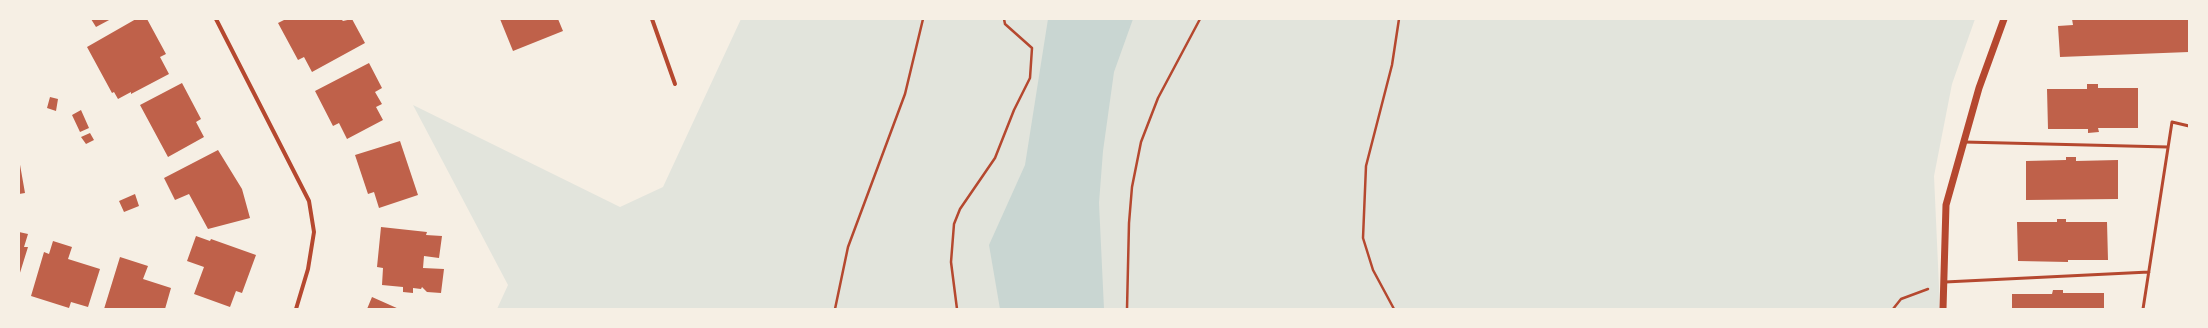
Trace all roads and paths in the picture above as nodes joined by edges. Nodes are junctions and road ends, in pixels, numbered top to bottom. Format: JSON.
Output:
{"nodes":[{"id":1,"x":216,"y":19,"type":"edge"},
{"id":2,"x":652,"y":19,"type":"edge"},
{"id":3,"x":923,"y":19,"type":"edge"},
{"id":4,"x":1004,"y":19,"type":"edge"},
{"id":5,"x":1200,"y":19,"type":"edge"},
{"id":6,"x":1399,"y":19,"type":"edge"},
{"id":7,"x":2004,"y":19,"type":"edge"},
{"id":8,"x":675,"y":84,"type":"dead end"},
{"id":9,"x":2189,"y":126,"type":"edge"},
{"id":10,"x":1964,"y":142,"type":"junction"},
{"id":11,"x":2168,"y":147,"type":"junction"},
{"id":12,"x":2148,"y":272,"type":"junction"},
{"id":13,"x":1943,"y":282,"type":"junction"},
{"id":14,"x":296,"y":309,"type":"edge"},
{"id":15,"x":835,"y":309,"type":"edge"},
{"id":16,"x":957,"y":309,"type":"edge"},
{"id":17,"x":1128,"y":309,"type":"edge"},
{"id":18,"x":1394,"y":309,"type":"edge"},
{"id":19,"x":1893,"y":309,"type":"edge"},
{"id":20,"x":1943,"y":309,"type":"edge"},
{"id":21,"x":2143,"y":309,"type":"edge"}],
"edges":[{"from":1,"to":14,"type":"street"},
{"from":2,"to":8,"type":"street"},
{"from":3,"to":15,"type":"path"},
{"from":4,"to":16,"type":"path"},
{"from":5,"to":17,"type":"path"},
{"from":6,"to":18,"type":"path"},
{"from":7,"to":10,"type":"street"},
{"from":9,"to":11,"type":"lane"},
{"from":10,"to":11,"type":"lane"},
{"from":10,"to":13,"type":"street"},
{"from":11,"to":12,"type":"lane"},
{"from":12,"to":13,"type":"lane"},
{"from":12,"to":21,"type":"lane"},
{"from":13,"to":19,"type":"path"},
{"from":13,"to":20,"type":"street"}]}
